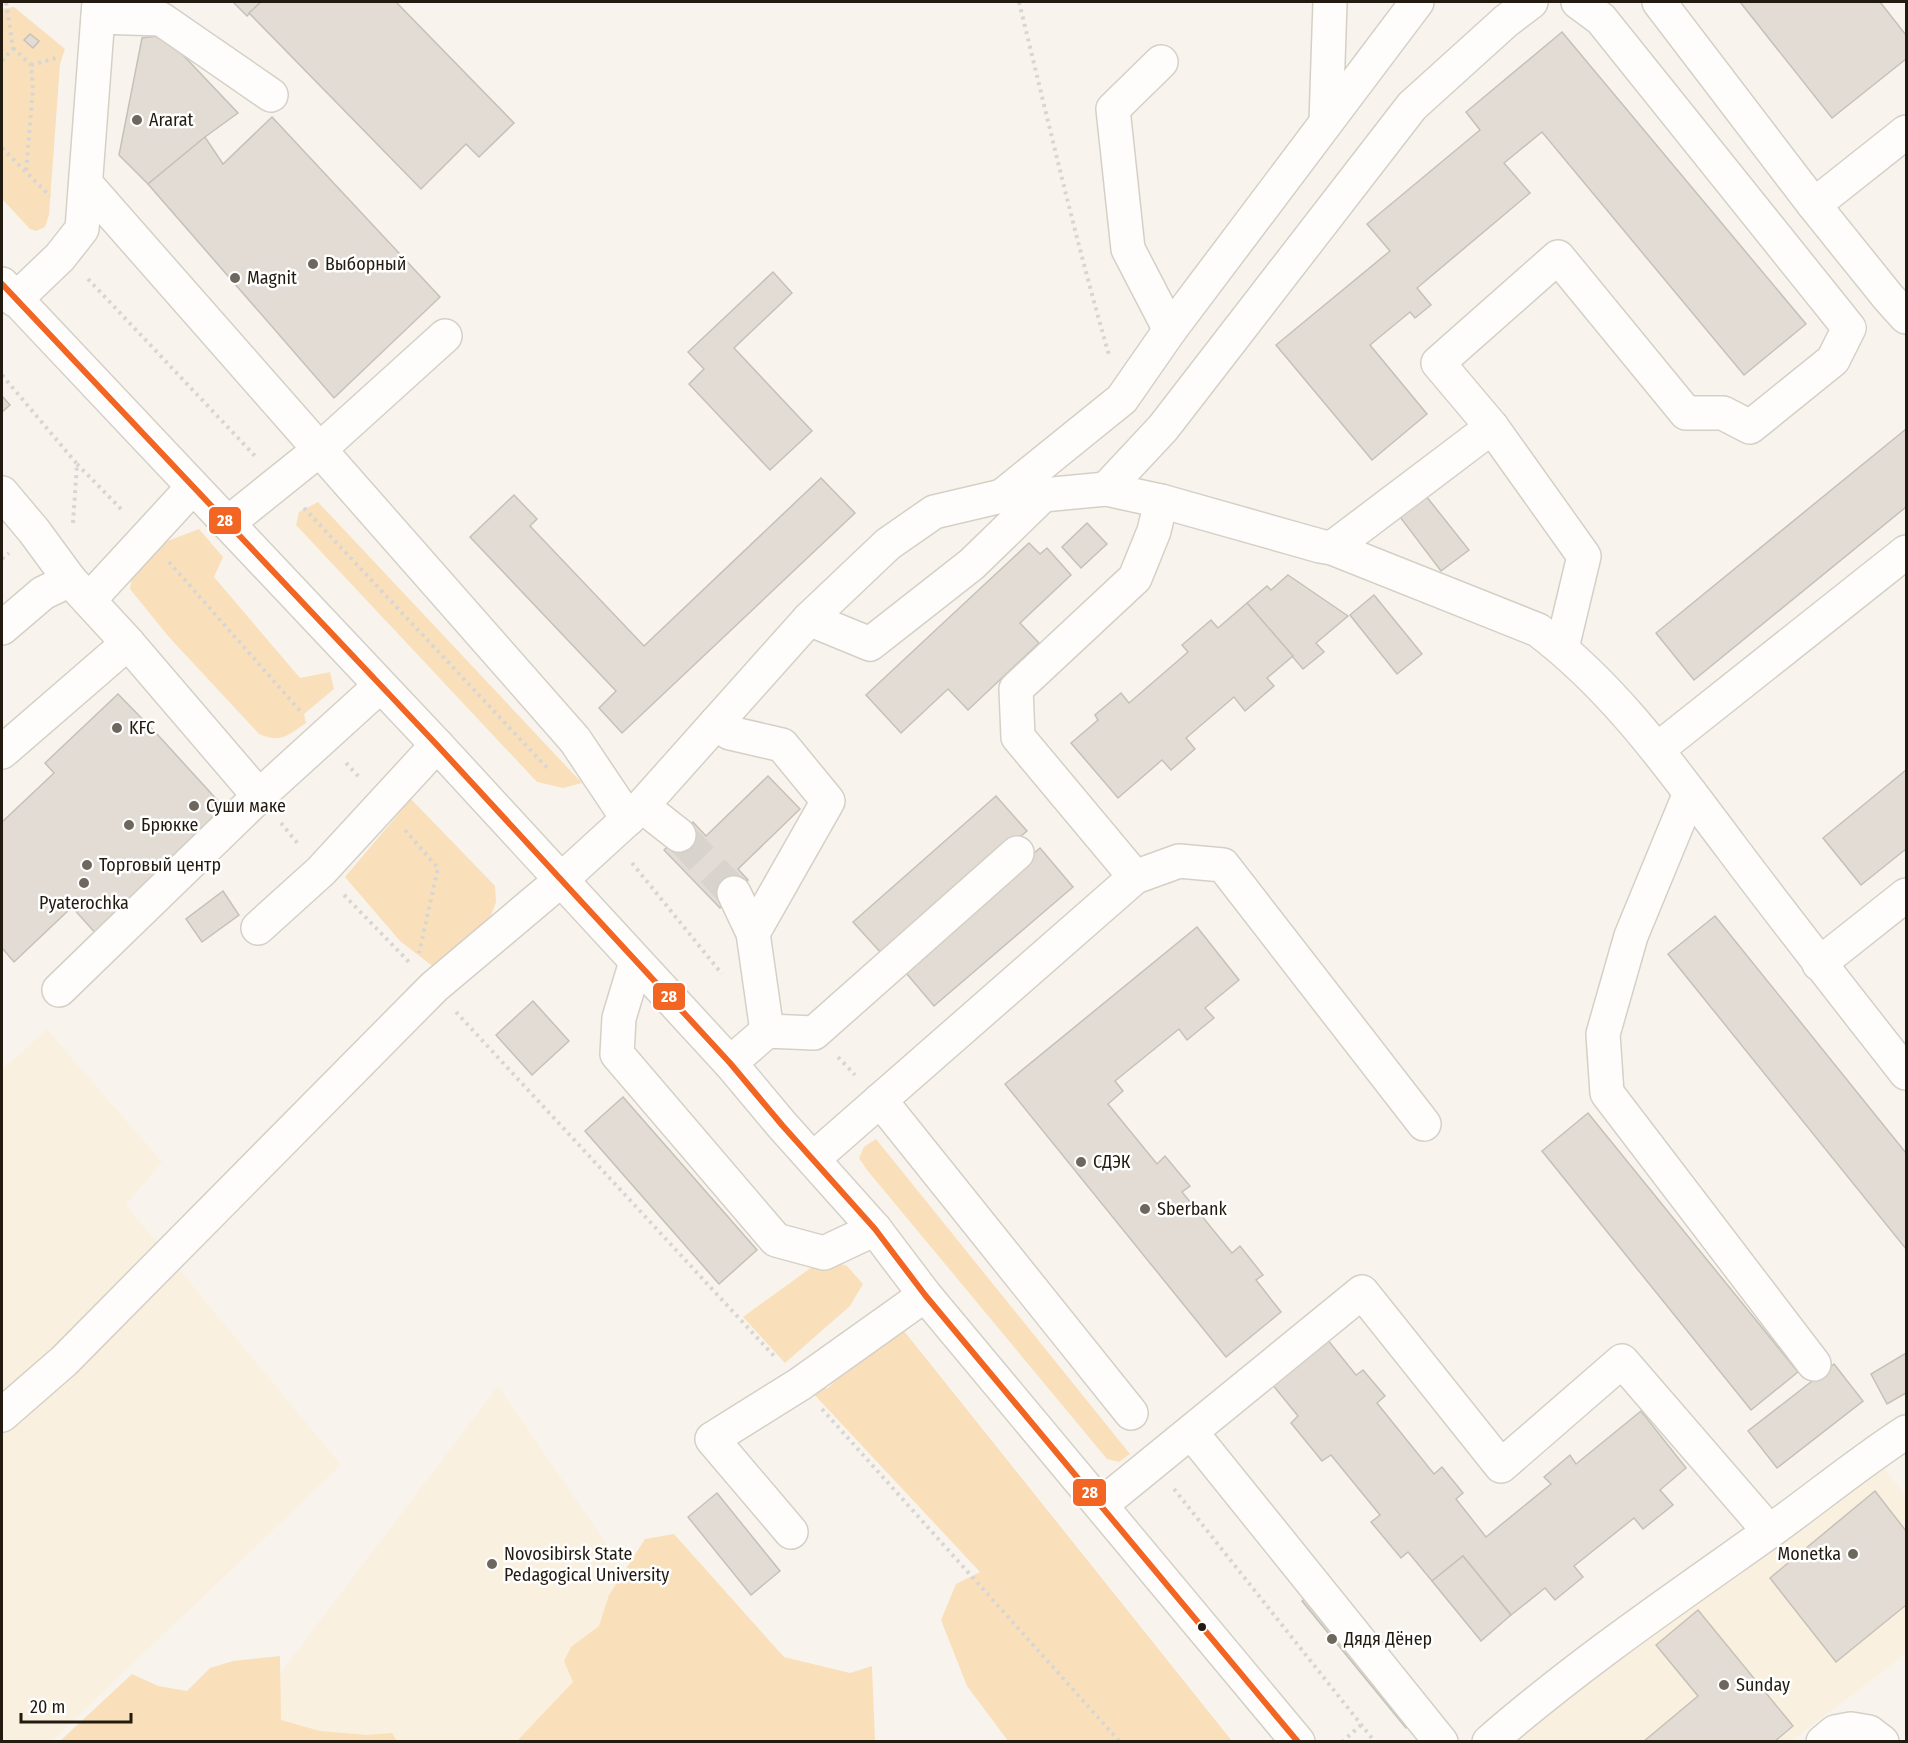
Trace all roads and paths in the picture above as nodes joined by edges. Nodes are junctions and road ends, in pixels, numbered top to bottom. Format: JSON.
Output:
{"nodes":[{"id":1,"x":6,"y":2,"type":"edge"},
{"id":2,"x":1019,"y":2,"type":"edge"},
{"id":3,"x":1330,"y":2,"type":"edge"},
{"id":4,"x":1417,"y":2,"type":"edge"},
{"id":5,"x":1531,"y":2,"type":"edge"},
{"id":6,"x":1578,"y":2,"type":"edge"},
{"id":7,"x":1659,"y":2,"type":"edge"},
{"id":8,"x":99,"y":9,"type":"edge"},
{"id":9,"x":13,"y":48,"type":"junction"},
{"id":10,"x":2,"y":61,"type":"edge"},
{"id":11,"x":1161,"y":63,"type":"dead end"},
{"id":12,"x":272,"y":95,"type":"dead end"},
{"id":13,"x":1326,"y":122,"type":"junction"},
{"id":14,"x":1906,"y":132,"type":"edge"},
{"id":15,"x":2,"y":148,"type":"edge"},
{"id":16,"x":26,"y":172,"type":"junction"},
{"id":17,"x":86,"y":184,"type":"junction"},
{"id":18,"x":1814,"y":205,"type":"junction"},
{"id":19,"x":77,"y":236,"type":"junction"},
{"id":20,"x":8,"y":292,"type":"edge"},
{"id":21,"x":1906,"y":316,"type":"edge"},
{"id":22,"x":1170,"y":330,"type":"junction"},
{"id":23,"x":445,"y":336,"type":"dead end"},
{"id":24,"x":2,"y":375,"type":"edge"},
{"id":25,"x":1122,"y":399,"type":"junction"},
{"id":26,"x":1492,"y":427,"type":"junction"},
{"id":27,"x":319,"y":450,"type":"junction"},
{"id":28,"x":77,"y":464,"type":"junction"},
{"id":29,"x":279,"y":482,"type":"junction"},
{"id":30,"x":193,"y":486,"type":"junction"},
{"id":31,"x":1106,"y":489,"type":"junction"},
{"id":32,"x":2,"y":493,"type":"edge"},
{"id":33,"x":1043,"y":495,"type":"junction"},
{"id":34,"x":1002,"y":496,"type":"junction"},
{"id":35,"x":1161,"y":501,"type":"junction"},
{"id":36,"x":228,"y":523,"type":"junction"},
{"id":37,"x":147,"y":537,"type":"junction"},
{"id":38,"x":1332,"y":548,"type":"junction"},
{"id":39,"x":1906,"y":552,"type":"edge"},
{"id":40,"x":79,"y":590,"type":"junction"},
{"id":41,"x":809,"y":619,"type":"junction"},
{"id":42,"x":2,"y":628,"type":"edge"},
{"id":43,"x":128,"y":643,"type":"junction"},
{"id":44,"x":1562,"y":648,"type":"junction"},
{"id":45,"x":381,"y":686,"type":"junction"},
{"id":46,"x":716,"y":723,"type":"junction"},
{"id":47,"x":324,"y":738,"type":"junction"},
{"id":48,"x":437,"y":745,"type":"junction"},
{"id":49,"x":1658,"y":749,"type":"junction"},
{"id":50,"x":2,"y":752,"type":"edge"},
{"id":51,"x":554,"y":775,"type":"dead end"},
{"id":52,"x":1690,"y":793,"type":"junction"},
{"id":53,"x":259,"y":796,"type":"junction"},
{"id":54,"x":382,"y":804,"type":"junction"},
{"id":55,"x":627,"y":820,"type":"junction"},
{"id":56,"x":680,"y":835,"type":"tunnel mouth"},
{"id":57,"x":1017,"y":853,"type":"dead end"},
{"id":58,"x":321,"y":871,"type":"junction"},
{"id":59,"x":1135,"y":878,"type":"junction"},
{"id":60,"x":561,"y":880,"type":"junction"},
{"id":61,"x":734,"y":893,"type":"tunnel mouth"},
{"id":62,"x":1906,"y":895,"type":"edge"},
{"id":63,"x":258,"y":928,"type":"dead end"},
{"id":64,"x":753,"y":933,"type":"junction"},
{"id":65,"x":636,"y":962,"type":"junction"},
{"id":66,"x":1820,"y":964,"type":"junction"},
{"id":67,"x":722,"y":975,"type":"dead end"},
{"id":68,"x":425,"y":978,"type":"junction"},
{"id":69,"x":59,"y":990,"type":"dead end"},
{"id":70,"x":767,"y":1031,"type":"junction"},
{"id":71,"x":814,"y":1033,"type":"junction"},
{"id":72,"x":730,"y":1063,"type":"junction"},
{"id":73,"x":1906,"y":1073,"type":"edge"},
{"id":74,"x":880,"y":1100,"type":"junction"},
{"id":75,"x":1424,"y":1124,"type":"dead end"},
{"id":76,"x":813,"y":1159,"type":"junction"},
{"id":77,"x":875,"y":1229,"type":"junction"},
{"id":78,"x":925,"y":1295,"type":"junction"},
{"id":79,"x":1814,"y":1364,"type":"dead end"},
{"id":80,"x":800,"y":1384,"type":"junction"},
{"id":81,"x":1131,"y":1413,"type":"dead end"},
{"id":82,"x":2,"y":1415,"type":"edge"},
{"id":83,"x":1906,"y":1431,"type":"edge"},
{"id":84,"x":1191,"y":1432,"type":"junction"},
{"id":85,"x":1153,"y":1462,"type":"junction"},
{"id":86,"x":1101,"y":1504,"type":"junction"},
{"id":87,"x":791,"y":1532,"type":"dead end"},
{"id":88,"x":1770,"y":1532,"type":"junction"},
{"id":89,"x":1361,"y":1725,"type":"junction"},
{"id":90,"x":1120,"y":1742,"type":"edge"},
{"id":91,"x":1298,"y":1742,"type":"edge"},
{"id":92,"x":1342,"y":1742,"type":"edge"},
{"id":93,"x":1375,"y":1742,"type":"edge"},
{"id":94,"x":1441,"y":1742,"type":"edge"},
{"id":95,"x":1489,"y":1742,"type":"edge"},
{"id":96,"x":1822,"y":1742,"type":"edge"},
{"id":97,"x":1882,"y":1742,"type":"edge"}],
"edges":[{"from":1,"to":9,"type":"path"},
{"from":2,"to":25,"type":"path"},
{"from":3,"to":13,"type":"street"},
{"from":4,"to":13,"type":"street"},
{"from":5,"to":31,"type":"street"},
{"from":6,"to":26,"type":"street"},
{"from":7,"to":18,"type":"street"},
{"from":8,"to":12,"type":"street"},
{"from":8,"to":17,"type":"street"},
{"from":9,"to":10,"type":"path"},
{"from":9,"to":16,"type":"path"},
{"from":11,"to":22,"type":"street"},
{"from":13,"to":22,"type":"street"},
{"from":14,"to":18,"type":"street"},
{"from":15,"to":16,"type":"path"},
{"from":16,"to":19,"type":"path"},
{"from":17,"to":19,"type":"street"},
{"from":17,"to":27,"type":"street"},
{"from":18,"to":21,"type":"street"},
{"from":19,"to":20,"type":"street"},
{"from":19,"to":29,"type":"path"},
{"from":20,"to":30,"type":"street"},
{"from":22,"to":25,"type":"street"},
{"from":23,"to":27,"type":"street"},
{"from":24,"to":28,"type":"path"},
{"from":25,"to":34,"type":"street"},
{"from":26,"to":38,"type":"street"},
{"from":26,"to":44,"type":"street"},
{"from":27,"to":29,"type":"street"},
{"from":27,"to":55,"type":"street"},
{"from":28,"to":37,"type":"path"},
{"from":28,"to":40,"type":"path"},
{"from":29,"to":36,"type":"street"},
{"from":29,"to":51,"type":"path"},
{"from":30,"to":36,"type":"street"},
{"from":30,"to":37,"type":"street"},
{"from":31,"to":33,"type":"street"},
{"from":31,"to":35,"type":"street"},
{"from":32,"to":40,"type":"street"},
{"from":33,"to":34,"type":"street"},
{"from":33,"to":41,"type":"street"},
{"from":34,"to":41,"type":"street"},
{"from":35,"to":38,"type":"street"},
{"from":35,"to":59,"type":"street"},
{"from":36,"to":45,"type":"street"},
{"from":37,"to":40,"type":"street"},
{"from":37,"to":47,"type":"path"},
{"from":38,"to":44,"type":"street"},
{"from":39,"to":49,"type":"street"},
{"from":40,"to":42,"type":"street"},
{"from":40,"to":43,"type":"street"},
{"from":41,"to":46,"type":"street"},
{"from":43,"to":50,"type":"street"},
{"from":43,"to":53,"type":"street"},
{"from":44,"to":49,"type":"street"},
{"from":45,"to":47,"type":"street"},
{"from":45,"to":48,"type":"street"},
{"from":46,"to":55,"type":"street"},
{"from":46,"to":64,"type":"street"},
{"from":47,"to":53,"type":"street"},
{"from":47,"to":54,"type":"path"},
{"from":48,"to":54,"type":"street"},
{"from":48,"to":60,"type":"street"},
{"from":49,"to":52,"type":"street"},
{"from":52,"to":66,"type":"street"},
{"from":52,"to":79,"type":"street"},
{"from":53,"to":58,"type":"path"},
{"from":53,"to":69,"type":"street"},
{"from":54,"to":58,"type":"street"},
{"from":54,"to":68,"type":"path"},
{"from":55,"to":56,"type":"street"},
{"from":55,"to":60,"type":"street"},
{"from":55,"to":67,"type":"path"},
{"from":57,"to":71,"type":"street"},
{"from":58,"to":63,"type":"street"},
{"from":58,"to":68,"type":"path"},
{"from":59,"to":74,"type":"street"},
{"from":59,"to":75,"type":"street"},
{"from":60,"to":65,"type":"street"},
{"from":60,"to":68,"type":"street"},
{"from":61,"to":64,"type":"street"},
{"from":62,"to":66,"type":"street"},
{"from":64,"to":70,"type":"street"},
{"from":65,"to":72,"type":"street"},
{"from":65,"to":77,"type":"street"},
{"from":66,"to":73,"type":"street"},
{"from":68,"to":80,"type":"path"},
{"from":68,"to":82,"type":"street"},
{"from":70,"to":71,"type":"street"},
{"from":70,"to":72,"type":"street"},
{"from":71,"to":74,"type":"path"},
{"from":72,"to":76,"type":"street"},
{"from":74,"to":76,"type":"street"},
{"from":74,"to":81,"type":"street"},
{"from":76,"to":77,"type":"street"},
{"from":77,"to":78,"type":"street"},
{"from":78,"to":80,"type":"street"},
{"from":78,"to":86,"type":"street"},
{"from":80,"to":87,"type":"street"},
{"from":80,"to":90,"type":"path"},
{"from":83,"to":88,"type":"street"},
{"from":84,"to":85,"type":"street"},
{"from":84,"to":88,"type":"street"},
{"from":84,"to":94,"type":"street"},
{"from":85,"to":86,"type":"street"},
{"from":85,"to":89,"type":"path"},
{"from":86,"to":91,"type":"street"},
{"from":88,"to":95,"type":"street"},
{"from":89,"to":92,"type":"path"},
{"from":89,"to":93,"type":"path"},
{"from":96,"to":97,"type":"street"}]}
